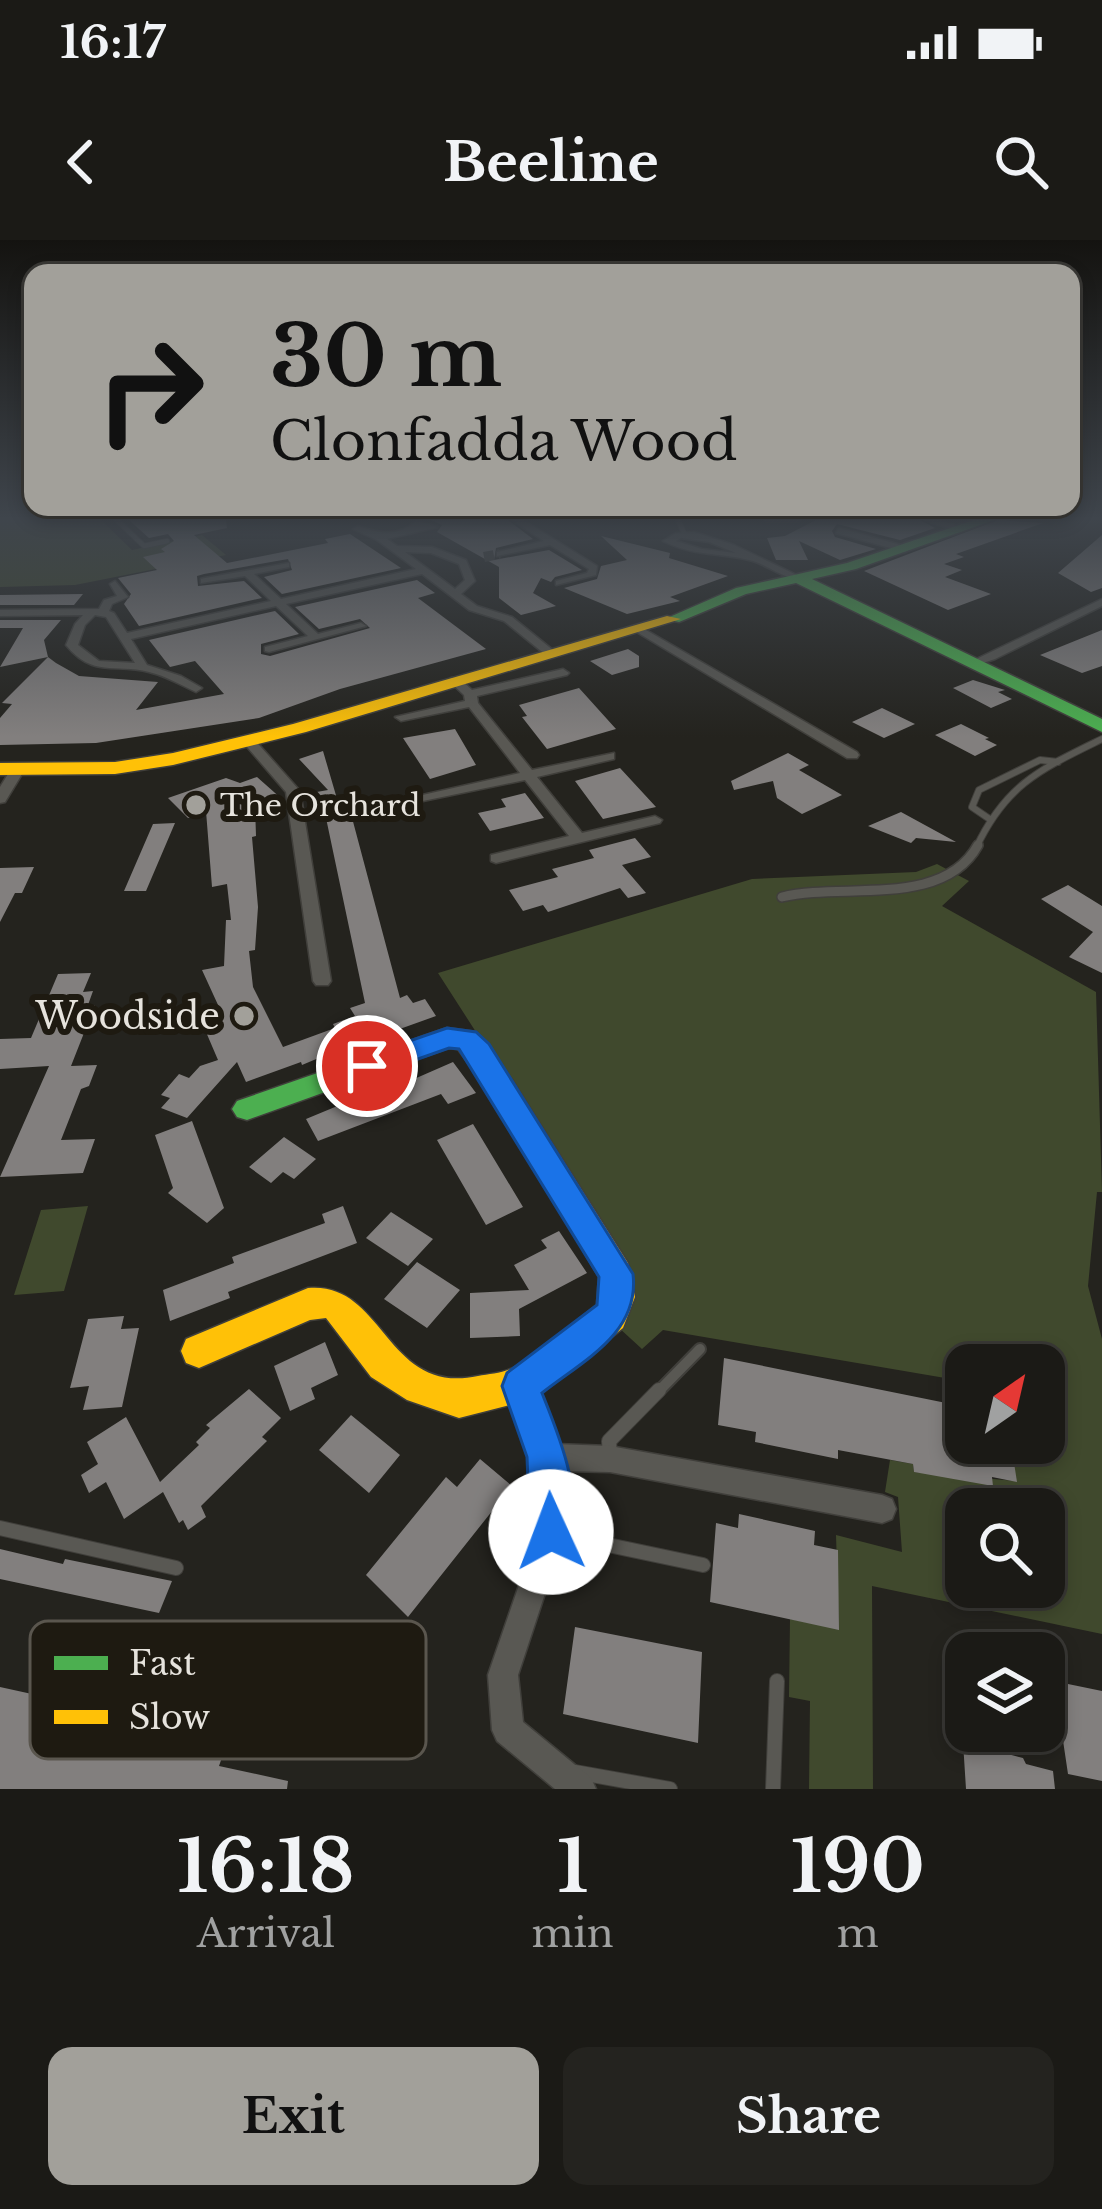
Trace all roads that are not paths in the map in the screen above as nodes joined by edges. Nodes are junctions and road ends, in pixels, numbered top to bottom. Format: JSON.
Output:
{"nodes":[{"id":1,"x":121,"y":592,"type":"edge"},
{"id":2,"x":268,"y":592,"type":"edge"},
{"id":3,"x":327,"y":592,"type":"edge"},
{"id":4,"x":450,"y":592,"type":"edge"},
{"id":5,"x":457,"y":592,"type":"edge"},
{"id":6,"x":738,"y":592,"type":"edge"},
{"id":7,"x":828,"y":592,"type":"edge"},
{"id":8,"x":454,"y":595,"type":"junction"},
{"id":9,"x":1102,"y":602,"type":"edge"},
{"id":10,"x":279,"y":603,"type":"junction"},
{"id":11,"x":97,"y":612,"type":"junction"},
{"id":12,"x":0,"y":613,"type":"edge"},
{"id":13,"x":361,"y":626,"type":"dead end"},
{"id":14,"x":639,"y":629,"type":"junction"},
{"id":15,"x":124,"y":637,"type":"junction"},
{"id":16,"x":315,"y":637,"type":"junction"},
{"id":17,"x":269,"y":649,"type":"dead end"},
{"id":18,"x":556,"y":663,"type":"junction"},
{"id":19,"x":974,"y":663,"type":"junction"},
{"id":20,"x":143,"y":667,"type":"junction"},
{"id":21,"x":196,"y":688,"type":"dead end"},
{"id":22,"x":465,"y":693,"type":"junction"},
{"id":23,"x":400,"y":717,"type":"dead end"},
{"id":24,"x":1102,"y":725,"type":"edge"},
{"id":25,"x":1102,"y":739,"type":"edge"},
{"id":26,"x":248,"y":741,"type":"junction"},
{"id":27,"x":852,"y":755,"type":"dead end"},
{"id":28,"x":609,"y":756,"type":"dead end"},
{"id":29,"x":1058,"y":762,"type":"junction"},
{"id":30,"x":9,"y":769,"type":"edge"},
{"id":31,"x":529,"y":773,"type":"junction"},
{"id":32,"x":0,"y":799,"type":"edge"},
{"id":33,"x":423,"y":799,"type":"dead end"},
{"id":34,"x":655,"y":820,"type":"dead end"},
{"id":35,"x":991,"y":820,"type":"junction"},
{"id":36,"x":578,"y":838,"type":"junction"},
{"id":37,"x":496,"y":858,"type":"dead end"},
{"id":38,"x":782,"y":897,"type":"dead end"},
{"id":39,"x":322,"y":981,"type":"dead end"},
{"id":40,"x":247,"y":1109,"type":"dead end"},
{"id":41,"x":700,"y":1349,"type":"dead end"},
{"id":42,"x":199,"y":1351,"type":"dead end"},
{"id":43,"x":520,"y":1386,"type":"junction"},
{"id":44,"x":547,"y":1457,"type":"junction"},
{"id":45,"x":610,"y":1459,"type":"junction"},
{"id":46,"x":882,"y":1509,"type":"dead end"},
{"id":47,"x":0,"y":1528,"type":"edge"},
{"id":48,"x":551,"y":1532,"type":"junction"},
{"id":49,"x":704,"y":1564,"type":"dead end"},
{"id":50,"x":176,"y":1568,"type":"dead end"},
{"id":51,"x":777,"y":1681,"type":"dead end"},
{"id":52,"x":553,"y":1766,"type":"junction"},
{"id":53,"x":580,"y":1789,"type":"edge"},
{"id":54,"x":670,"y":1789,"type":"edge"},
{"id":55,"x":773,"y":1789,"type":"edge"}],
"edges":[{"from":1,"to":11,"type":"street"},
{"from":2,"to":10,"type":"street"},
{"from":3,"to":10,"type":"street"},
{"from":4,"to":8,"type":"street"},
{"from":5,"to":8,"type":"street"},
{"from":6,"to":14,"type":"street"},
{"from":7,"to":19,"type":"street"},
{"from":8,"to":18,"type":"street"},
{"from":9,"to":19,"type":"street"},
{"from":10,"to":15,"type":"street"},
{"from":10,"to":16,"type":"street"},
{"from":11,"to":12,"type":"street"},
{"from":11,"to":15,"type":"street"},
{"from":11,"to":20,"type":"street"},
{"from":13,"to":16,"type":"street"},
{"from":14,"to":18,"type":"street"},
{"from":14,"to":27,"type":"street"},
{"from":15,"to":20,"type":"street"},
{"from":16,"to":17,"type":"street"},
{"from":18,"to":22,"type":"street"},
{"from":19,"to":24,"type":"street"},
{"from":20,"to":21,"type":"street"},
{"from":22,"to":23,"type":"street"},
{"from":22,"to":26,"type":"street"},
{"from":22,"to":31,"type":"street"},
{"from":25,"to":29,"type":"lane"},
{"from":26,"to":30,"type":"street"},
{"from":26,"to":39,"type":"street"},
{"from":28,"to":31,"type":"street"},
{"from":29,"to":35,"type":"lane"},
{"from":29,"to":35,"type":"lane"},
{"from":30,"to":32,"type":"street"},
{"from":31,"to":33,"type":"street"},
{"from":31,"to":36,"type":"street"},
{"from":34,"to":36,"type":"street"},
{"from":35,"to":38,"type":"lane"},
{"from":36,"to":37,"type":"street"},
{"from":40,"to":43,"type":"street"},
{"from":41,"to":45,"type":"lane"},
{"from":42,"to":43,"type":"street"},
{"from":43,"to":44,"type":"street"},
{"from":44,"to":45,"type":"street"},
{"from":44,"to":48,"type":"street"},
{"from":45,"to":46,"type":"street"},
{"from":47,"to":50,"type":"lane"},
{"from":48,"to":49,"type":"lane"},
{"from":48,"to":52,"type":"street"},
{"from":51,"to":55,"type":"lane"},
{"from":52,"to":53,"type":"street"},
{"from":52,"to":54,"type":"lane"}]}
